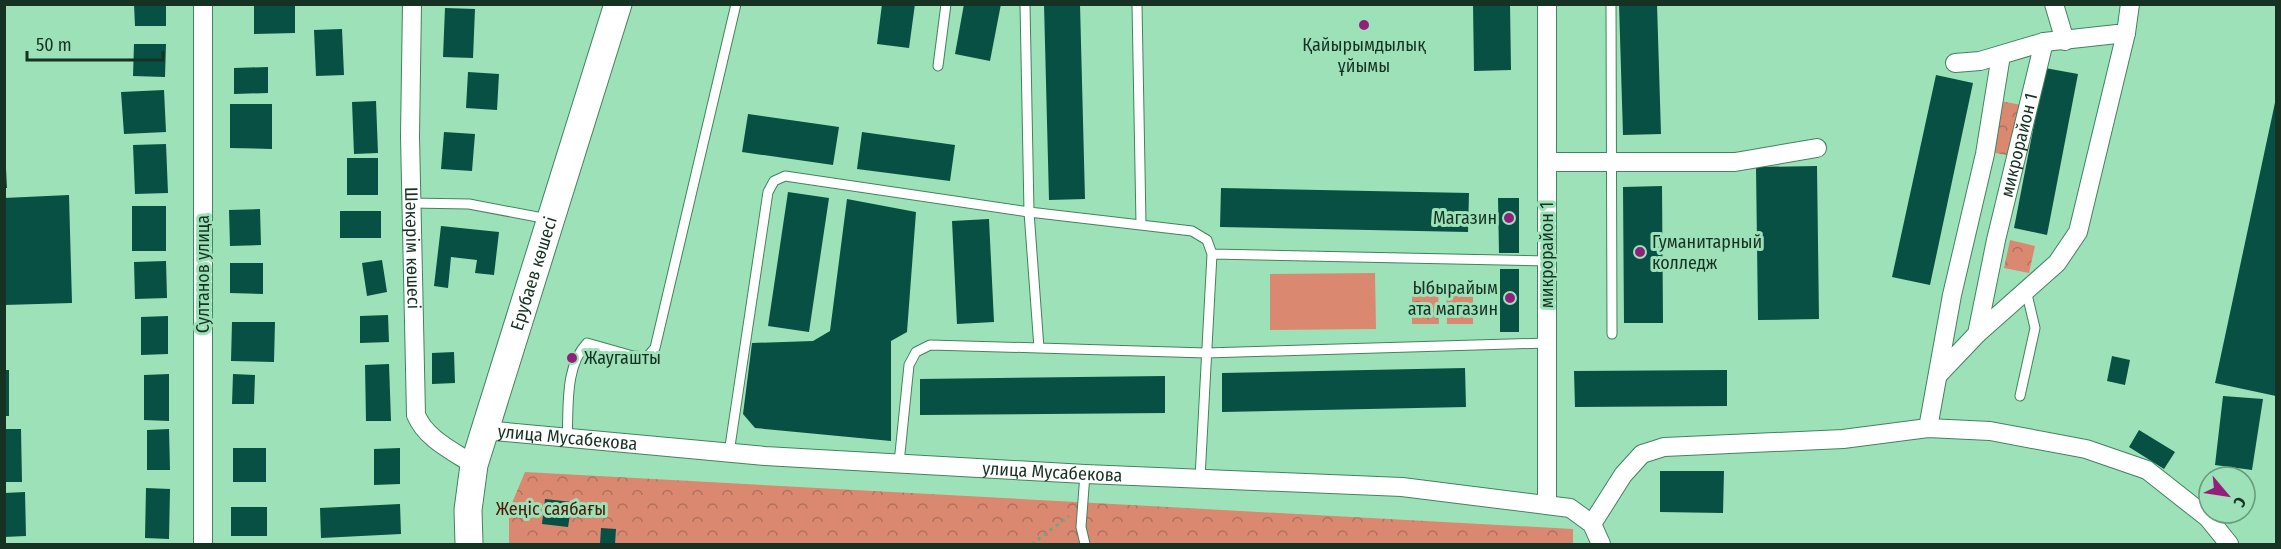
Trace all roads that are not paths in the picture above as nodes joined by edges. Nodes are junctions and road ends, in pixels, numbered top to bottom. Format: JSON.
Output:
{"nodes":[{"id":1,"x":203,"y":4,"type":"edge"},
{"id":2,"x":412,"y":4,"type":"edge"},
{"id":3,"x":618,"y":4,"type":"edge"},
{"id":4,"x":736,"y":4,"type":"edge"},
{"id":5,"x":946,"y":4,"type":"edge"},
{"id":6,"x":1025,"y":4,"type":"edge"},
{"id":7,"x":1137,"y":4,"type":"edge"},
{"id":8,"x":1546,"y":4,"type":"edge"},
{"id":9,"x":1611,"y":4,"type":"edge"},
{"id":10,"x":2055,"y":4,"type":"edge"},
{"id":11,"x":2130,"y":4,"type":"edge"},
{"id":12,"x":2126,"y":33,"type":"junction"},
{"id":13,"x":2065,"y":41,"type":"junction"},
{"id":14,"x":2044,"y":42,"type":"junction"},
{"id":15,"x":2001,"y":55,"type":"junction"},
{"id":16,"x":1955,"y":63,"type":"dead end"},
{"id":17,"x":938,"y":66,"type":"dead end"},
{"id":18,"x":1818,"y":148,"type":"dead end"},
{"id":19,"x":1547,"y":162,"type":"junction"},
{"id":20,"x":1611,"y":162,"type":"junction"},
{"id":21,"x":411,"y":203,"type":"junction"},
{"id":22,"x":1029,"y":212,"type":"junction"},
{"id":23,"x":550,"y":220,"type":"junction"},
{"id":24,"x":1141,"y":224,"type":"junction"},
{"id":25,"x":1212,"y":254,"type":"junction"},
{"id":26,"x":1547,"y":261,"type":"junction"},
{"id":27,"x":2026,"y":290,"type":"junction"},
{"id":28,"x":1612,"y":334,"type":"dead end"},
{"id":29,"x":1977,"y":334,"type":"junction"},
{"id":30,"x":1547,"y":343,"type":"junction"},
{"id":31,"x":1039,"y":348,"type":"junction"},
{"id":32,"x":1206,"y":353,"type":"junction"},
{"id":33,"x":1937,"y":377,"type":"junction"},
{"id":34,"x":2020,"y":396,"type":"dead end"},
{"id":35,"x":1928,"y":428,"type":"junction"},
{"id":36,"x":484,"y":430,"type":"junction"},
{"id":37,"x":567,"y":439,"type":"junction"},
{"id":38,"x":729,"y":453,"type":"junction"},
{"id":39,"x":899,"y":463,"type":"junction"},
{"id":40,"x":474,"y":465,"type":"junction"},
{"id":41,"x":1085,"y":474,"type":"junction"},
{"id":42,"x":1200,"y":478,"type":"junction"},
{"id":43,"x":1547,"y":505,"type":"junction"},
{"id":44,"x":1592,"y":524,"type":"junction"},
{"id":45,"x":203,"y":544,"type":"edge"},
{"id":46,"x":469,"y":544,"type":"edge"},
{"id":47,"x":1084,"y":544,"type":"edge"},
{"id":48,"x":1601,"y":544,"type":"edge"},
{"id":49,"x":2229,"y":544,"type":"edge"}],
"edges":[{"from":1,"to":45,"type":"street","name":"Султанов улица"},
{"from":2,"to":21,"type":"street","name":"Шәкәрім көшесі"},
{"from":3,"to":23,"type":"main road","name":"Ерубаев көшесі"},
{"from":4,"to":37,"type":"lane"},
{"from":5,"to":17,"type":"lane"},
{"from":6,"to":22,"type":"lane"},
{"from":7,"to":24,"type":"lane"},
{"from":8,"to":19,"type":"street","name":"микрорайон 1"},
{"from":9,"to":20,"type":"lane"},
{"from":10,"to":13,"type":"street"},
{"from":11,"to":12,"type":"street"},
{"from":12,"to":13,"type":"street"},
{"from":12,"to":27,"type":"street"},
{"from":13,"to":14,"type":"street"},
{"from":14,"to":15,"type":"street"},
{"from":14,"to":29,"type":"street","name":"микрорайон 1"},
{"from":15,"to":16,"type":"street"},
{"from":15,"to":33,"type":"street"},
{"from":18,"to":20,"type":"street"},
{"from":19,"to":20,"type":"street"},
{"from":19,"to":26,"type":"street","name":"микрорайон 1"},
{"from":20,"to":28,"type":"lane"},
{"from":21,"to":23,"type":"lane"},
{"from":21,"to":40,"type":"street","name":"Шәкәрім көшесі"},
{"from":22,"to":24,"type":"lane"},
{"from":22,"to":31,"type":"lane"},
{"from":22,"to":38,"type":"lane"},
{"from":23,"to":36,"type":"main road","name":"Ерубаев көшесі"},
{"from":24,"to":25,"type":"lane"},
{"from":25,"to":26,"type":"lane"},
{"from":25,"to":32,"type":"lane"},
{"from":26,"to":30,"type":"street","name":"микрорайон 1"},
{"from":27,"to":29,"type":"street"},
{"from":27,"to":34,"type":"lane"},
{"from":29,"to":33,"type":"street"},
{"from":30,"to":32,"type":"lane"},
{"from":30,"to":43,"type":"street","name":"микрорайон 1"},
{"from":31,"to":32,"type":"lane"},
{"from":31,"to":39,"type":"lane"},
{"from":32,"to":42,"type":"lane"},
{"from":33,"to":35,"type":"street"},
{"from":35,"to":44,"type":"street"},
{"from":35,"to":49,"type":"street"},
{"from":36,"to":37,"type":"street","name":"улица Мусабекова"},
{"from":36,"to":40,"type":"main road","name":"Ерубаев көшесі"},
{"from":37,"to":38,"type":"street","name":"улица Мусабекова"},
{"from":38,"to":39,"type":"street","name":"улица Мусабекова"},
{"from":39,"to":41,"type":"street","name":"улица Мусабекова"},
{"from":40,"to":46,"type":"main road","name":"Ерубаев көшесі"},
{"from":41,"to":42,"type":"street","name":"улица Мусабекова"},
{"from":41,"to":47,"type":"lane"},
{"from":42,"to":43,"type":"street","name":"улица Мусабекова"},
{"from":43,"to":44,"type":"street","name":"улица Мусабекова"},
{"from":44,"to":48,"type":"street"}]}
